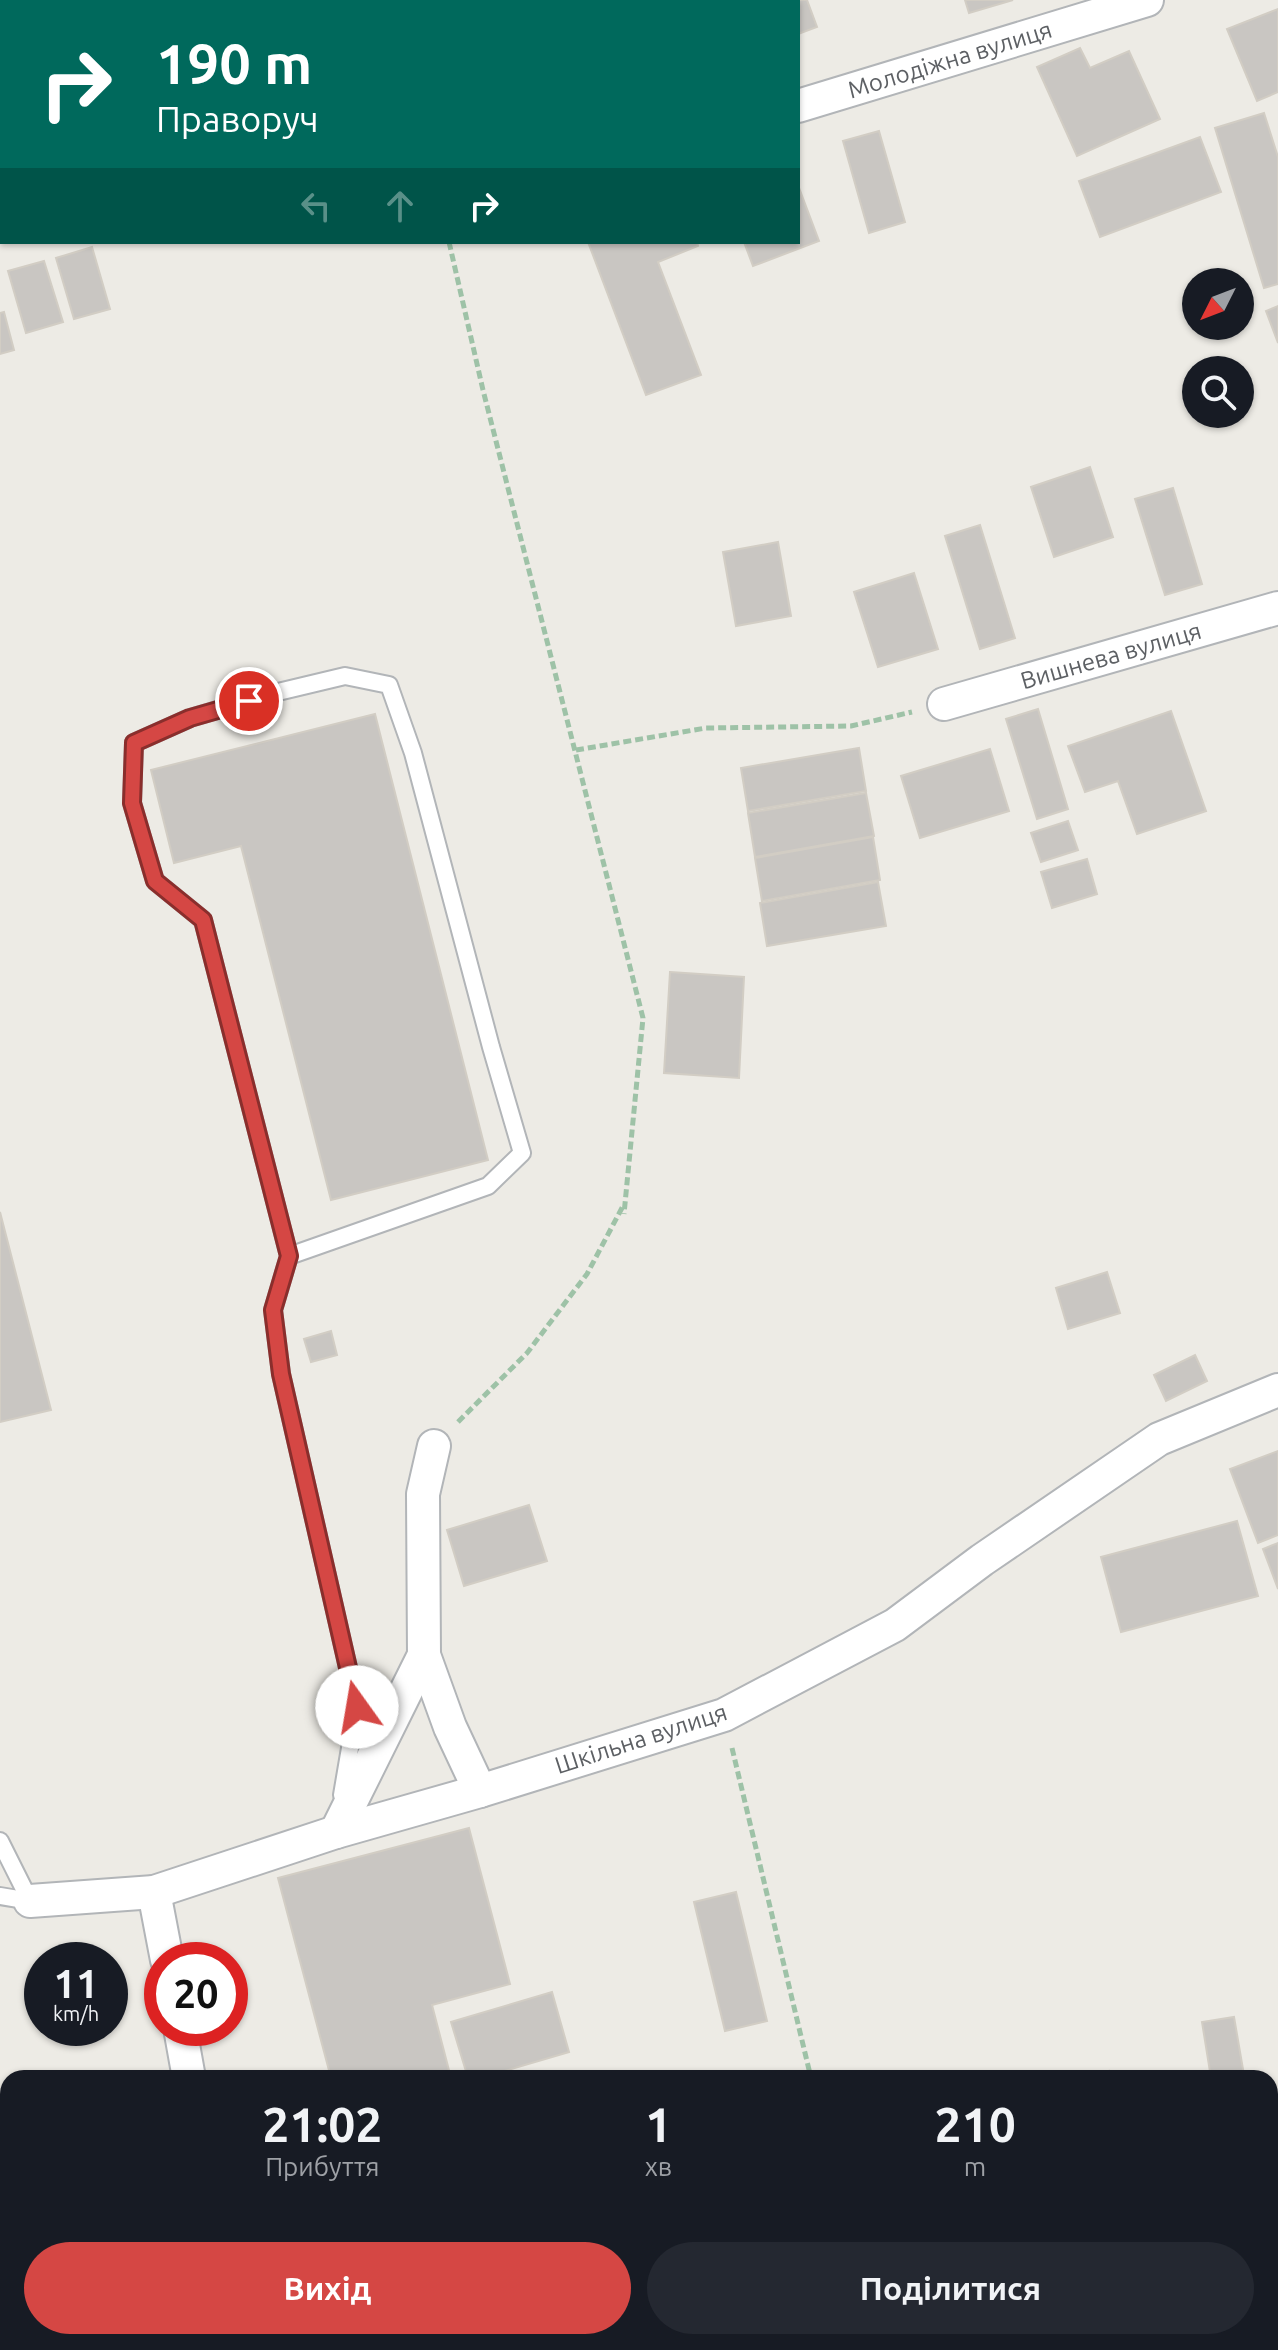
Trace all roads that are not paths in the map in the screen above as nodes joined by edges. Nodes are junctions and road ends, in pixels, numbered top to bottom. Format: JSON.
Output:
{"nodes":[{"id":1,"x":1147,"y":0,"type":"edge"},
{"id":2,"x":800,"y":105,"type":"edge"},
{"id":3,"x":1278,"y":608,"type":"edge"},
{"id":4,"x":944,"y":704,"type":"road end"},
{"id":5,"x":289,"y":1256,"type":"junction"},
{"id":6,"x":1278,"y":1390,"type":"edge"},
{"id":7,"x":434,"y":1446,"type":"road end"},
{"id":8,"x":424,"y":1655,"type":"junction"},
{"id":9,"x":480,"y":1791,"type":"junction"},
{"id":10,"x":336,"y":1832,"type":"junction"},
{"id":11,"x":0,"y":1841,"type":"edge"},
{"id":12,"x":154,"y":1892,"type":"junction"},
{"id":13,"x":15,"y":1898,"type":"edge"},
{"id":14,"x":164,"y":1942,"type":"edge"},
{"id":15,"x":183,"y":2046,"type":"edge"},
{"id":16,"x":188,"y":2070,"type":"edge"}],
"edges":[{"from":1,"to":2,"type":"street","name":"Молодіжна вулиця"},
{"from":3,"to":4,"type":"street","name":"Вишнева вулиця"},
{"from":5,"to":5,"type":"lane"},
{"from":5,"to":10,"type":"lane"},
{"from":6,"to":9,"type":"street","name":"Шкільна вулиця"},
{"from":7,"to":8,"type":"street"},
{"from":8,"to":9,"type":"street"},
{"from":8,"to":10,"type":"street"},
{"from":9,"to":10,"type":"street","name":"Шкільна вулиця"},
{"from":10,"to":12,"type":"street","name":"Шкільна вулиця"},
{"from":11,"to":13,"type":"lane"},
{"from":12,"to":13,"type":"street","name":"Шкільна вулиця"},
{"from":12,"to":14,"type":"street"},
{"from":15,"to":16,"type":"street"}]}
